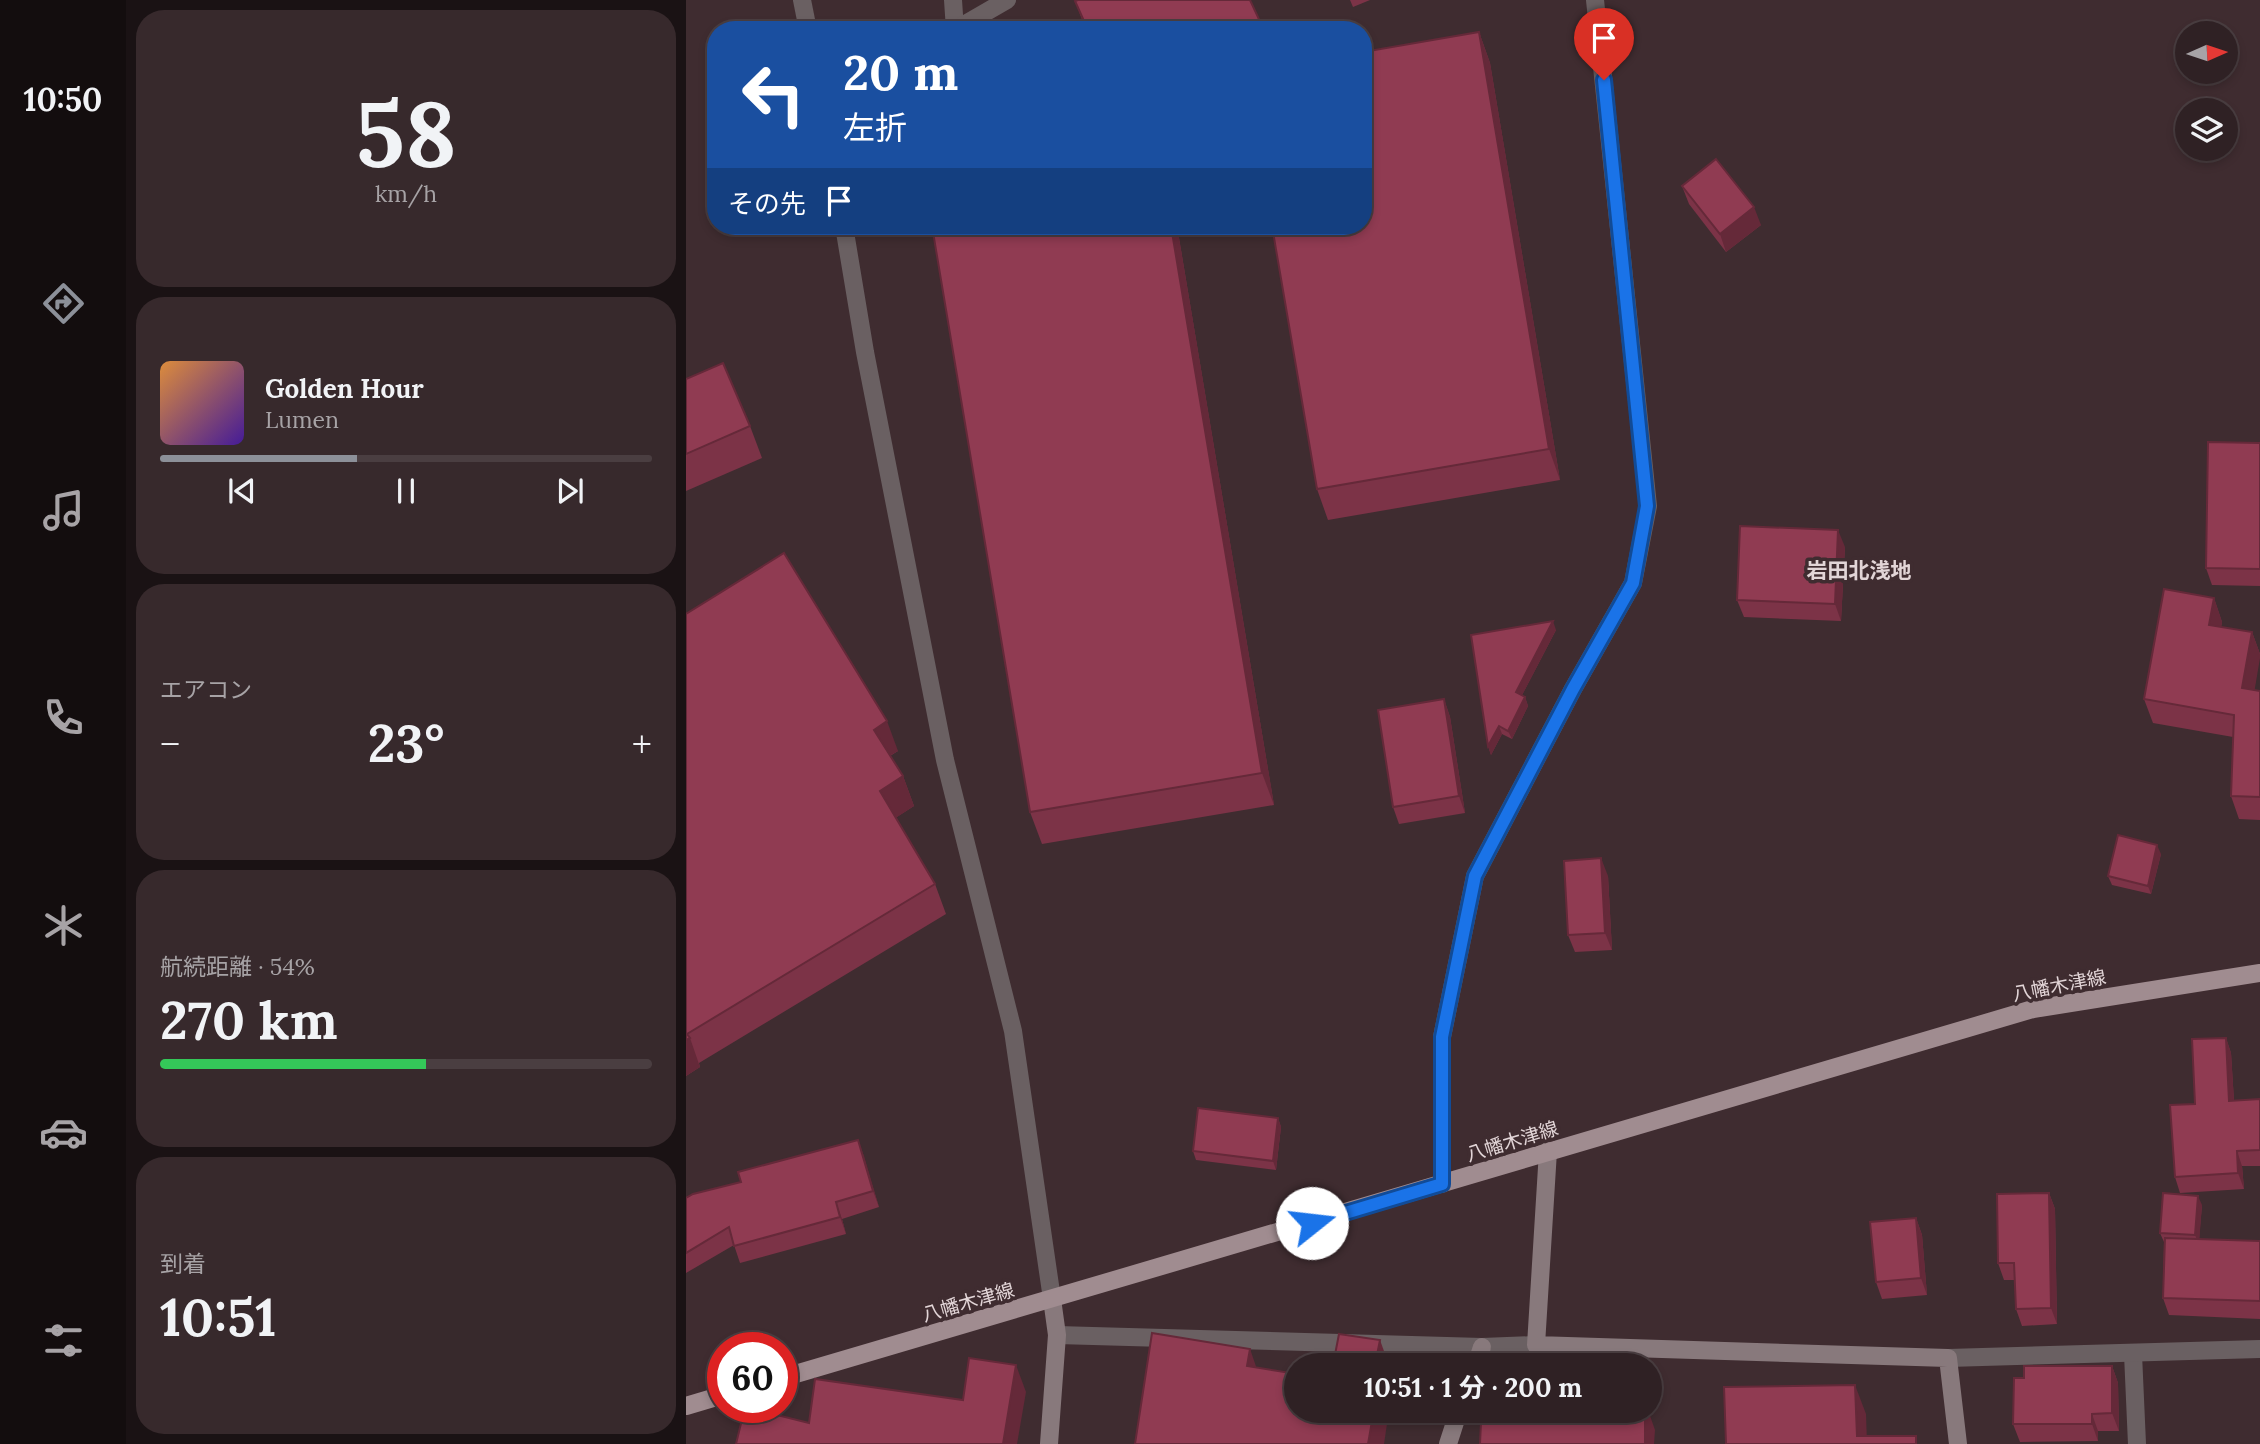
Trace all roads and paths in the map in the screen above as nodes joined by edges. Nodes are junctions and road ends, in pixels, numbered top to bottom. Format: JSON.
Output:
{"nodes":[{"id":1,"x":802,"y":0,"type":"edge"},
{"id":2,"x":953,"y":0,"type":"edge"},
{"id":3,"x":1007,"y":0,"type":"edge"},
{"id":4,"x":1595,"y":0,"type":"edge"},
{"id":5,"x":806,"y":21,"type":"edge"},
{"id":6,"x":954,"y":21,"type":"edge"},
{"id":7,"x":971,"y":21,"type":"edge"},
{"id":8,"x":846,"y":235,"type":"edge"},
{"id":9,"x":2260,"y":972,"type":"edge"},
{"id":10,"x":1548,"y":1151,"type":"junction"},
{"id":11,"x":1442,"y":1184,"type":"junction"},
{"id":12,"x":1052,"y":1299,"type":"junction"},
{"id":13,"x":1057,"y":1335,"type":"junction"},
{"id":14,"x":1536,"y":1345,"type":"junction"},
{"id":15,"x":1482,"y":1347,"type":"junction"},
{"id":16,"x":2260,"y":1349,"type":"edge"},
{"id":17,"x":1480,"y":1353,"type":"edge"},
{"id":18,"x":2133,"y":1353,"type":"junction"},
{"id":19,"x":1948,"y":1358,"type":"junction"},
{"id":20,"x":798,"y":1373,"type":"edge"},
{"id":21,"x":707,"y":1400,"type":"edge"},
{"id":22,"x":686,"y":1406,"type":"edge"},
{"id":23,"x":1455,"y":1423,"type":"edge"},
{"id":24,"x":1049,"y":1444,"type":"edge"},
{"id":25,"x":1447,"y":1444,"type":"edge"},
{"id":26,"x":1958,"y":1444,"type":"edge"},
{"id":27,"x":2137,"y":1444,"type":"edge"}],
"edges":[{"from":1,"to":5,"type":"street"},
{"from":2,"to":6,"type":"street"},
{"from":3,"to":7,"type":"street"},
{"from":4,"to":11,"type":"street"},
{"from":8,"to":12,"type":"street"},
{"from":9,"to":10,"type":"main road","name":"八幡木津線"},
{"from":10,"to":11,"type":"main road","name":"八幡木津線"},
{"from":10,"to":14,"type":"street"},
{"from":11,"to":12,"type":"main road","name":"八幡木津線"},
{"from":12,"to":13,"type":"street"},
{"from":12,"to":20,"type":"main road","name":"八幡木津線"},
{"from":13,"to":15,"type":"street"},
{"from":13,"to":24,"type":"street"},
{"from":14,"to":15,"type":"street"},
{"from":14,"to":19,"type":"street"},
{"from":15,"to":17,"type":"street"},
{"from":16,"to":18,"type":"street"},
{"from":18,"to":19,"type":"street"},
{"from":18,"to":27,"type":"street"},
{"from":19,"to":26,"type":"street"},
{"from":21,"to":22,"type":"main road"},
{"from":23,"to":25,"type":"street"}]}
